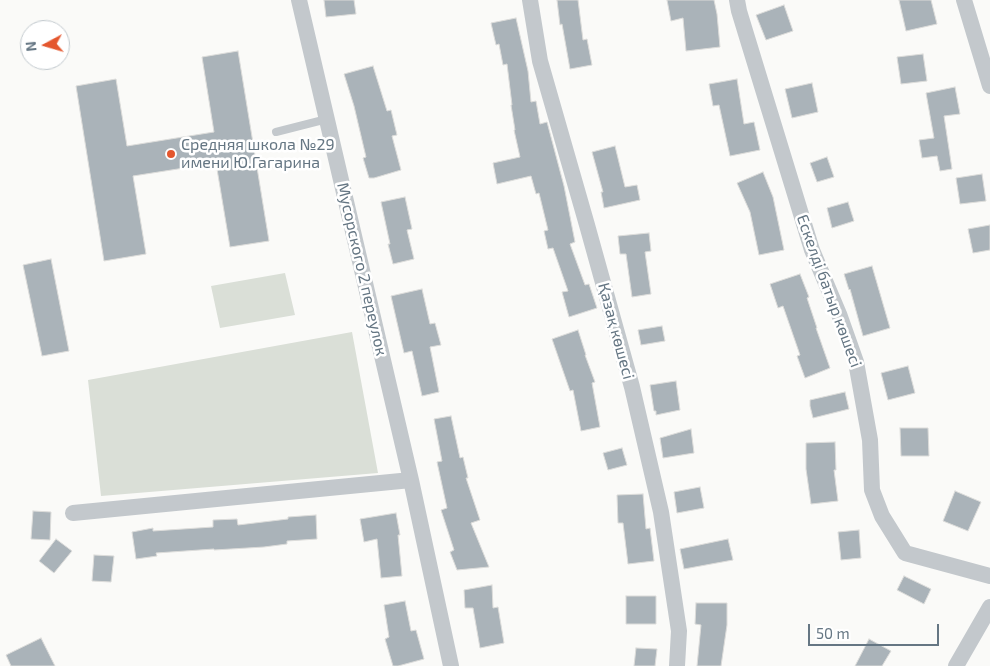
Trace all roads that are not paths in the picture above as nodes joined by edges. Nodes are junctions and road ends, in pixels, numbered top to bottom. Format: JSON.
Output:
{"nodes":[{"id":1,"x":299,"y":0,"type":"edge"},
{"id":2,"x":530,"y":0,"type":"edge"},
{"id":3,"x":737,"y":0,"type":"edge"},
{"id":4,"x":964,"y":0,"type":"edge"},
{"id":5,"x":990,"y":86,"type":"edge"},
{"id":6,"x":327,"y":119,"type":"junction"},
{"id":7,"x":276,"y":132,"type":"dead end"},
{"id":8,"x":411,"y":480,"type":"junction"},
{"id":9,"x":73,"y":513,"type":"dead end"},
{"id":10,"x":990,"y":576,"type":"edge"},
{"id":11,"x":990,"y":607,"type":"edge"},
{"id":12,"x":451,"y":666,"type":"edge"},
{"id":13,"x":678,"y":666,"type":"edge"},
{"id":14,"x":956,"y":666,"type":"edge"}],
"edges":[{"from":1,"to":6,"type":"street","name":"Мусорского 2 переулок"},
{"from":2,"to":13,"type":"street","name":"Қазақ көшесі"},
{"from":3,"to":10,"type":"street","name":"Ескелді батыр көшесі"},
{"from":4,"to":5,"type":"street"},
{"from":6,"to":7,"type":"lane"},
{"from":6,"to":8,"type":"street","name":"Мусорского 2 переулок"},
{"from":8,"to":9,"type":"street"},
{"from":8,"to":12,"type":"street","name":"Мусорского 2 переулок"},
{"from":11,"to":14,"type":"street"}]}
